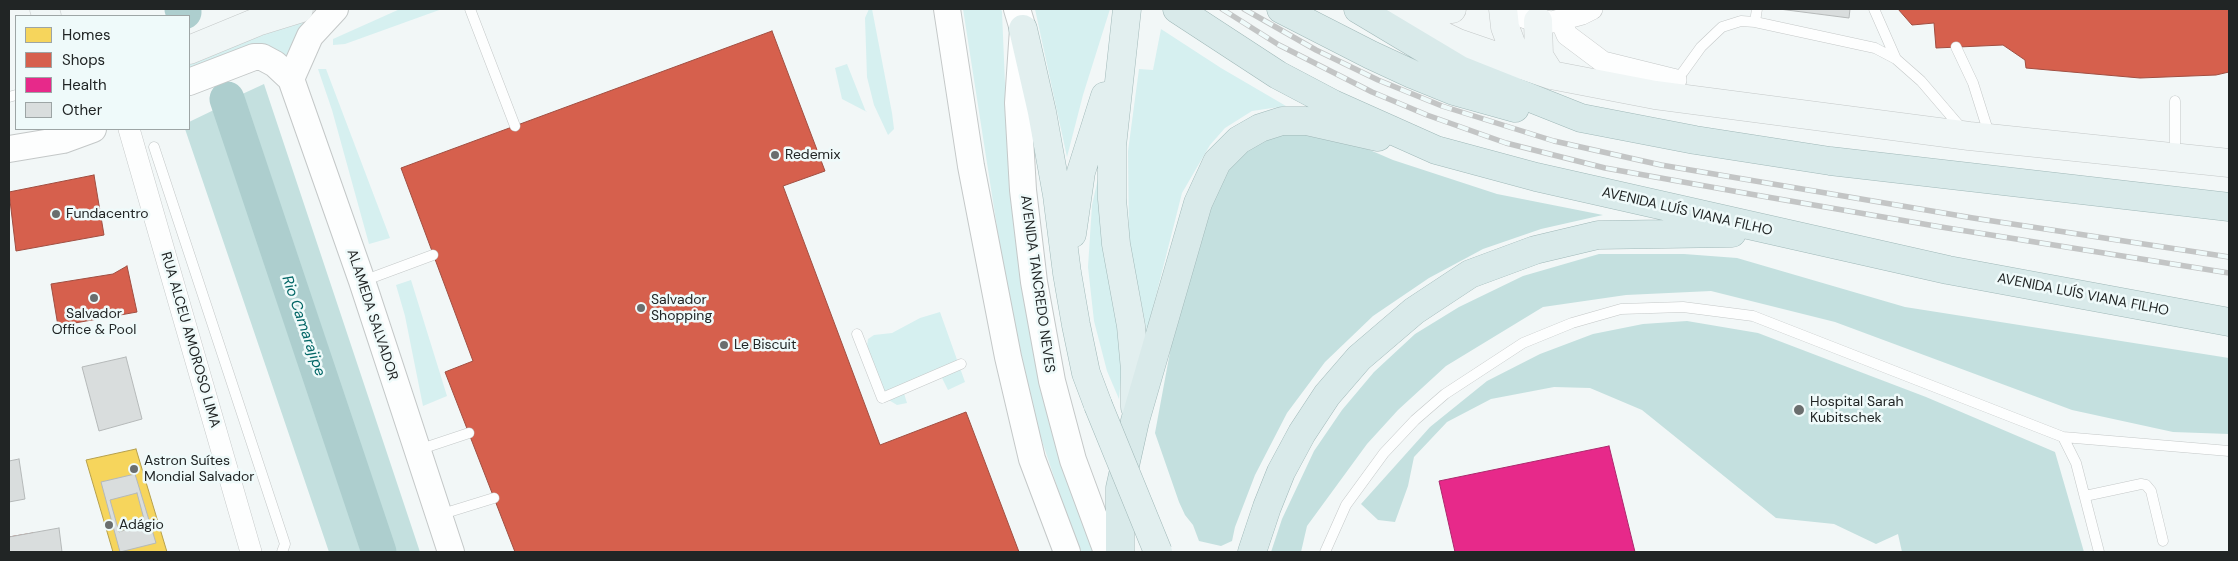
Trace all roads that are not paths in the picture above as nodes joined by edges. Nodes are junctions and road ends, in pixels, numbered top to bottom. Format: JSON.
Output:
{"nodes":[{"id":1,"x":299,"y":9,"type":"edge"},
{"id":2,"x":335,"y":9,"type":"edge"},
{"id":3,"x":470,"y":9,"type":"edge"},
{"id":4,"x":947,"y":9,"type":"edge"},
{"id":5,"x":1281,"y":9,"type":"edge"},
{"id":6,"x":1358,"y":9,"type":"edge"},
{"id":7,"x":1396,"y":9,"type":"edge"},
{"id":8,"x":1412,"y":9,"type":"edge"},
{"id":9,"x":1452,"y":9,"type":"edge"},
{"id":10,"x":1502,"y":9,"type":"edge"},
{"id":11,"x":1592,"y":9,"type":"edge"},
{"id":12,"x":1757,"y":9,"type":"edge"},
{"id":13,"x":1874,"y":9,"type":"edge"},
{"id":14,"x":1184,"y":14,"type":"edge"},
{"id":15,"x":1126,"y":18,"type":"edge"},
{"id":16,"x":1020,"y":19,"type":"edge"},
{"id":17,"x":1550,"y":21,"type":"junction"},
{"id":18,"x":1755,"y":22,"type":"junction"},
{"id":19,"x":1956,"y":47,"type":"dead end"},
{"id":20,"x":190,"y":50,"type":"edge"},
{"id":21,"x":1896,"y":59,"type":"junction"},
{"id":22,"x":1519,"y":65,"type":"junction"},
{"id":23,"x":1551,"y":75,"type":"junction"},
{"id":24,"x":291,"y":79,"type":"junction"},
{"id":25,"x":190,"y":82,"type":"edge"},
{"id":26,"x":1665,"y":87,"type":"junction"},
{"id":27,"x":2175,"y":101,"type":"dead end"},
{"id":28,"x":1581,"y":118,"type":"junction"},
{"id":29,"x":515,"y":126,"type":"dead end"},
{"id":30,"x":89,"y":130,"type":"edge"},
{"id":31,"x":129,"y":130,"type":"edge"},
{"id":32,"x":1980,"y":138,"type":"junction"},
{"id":33,"x":154,"y":147,"type":"dead end"},
{"id":34,"x":9,"y":149,"type":"edge"},
{"id":35,"x":1436,"y":150,"type":"junction"},
{"id":36,"x":2175,"y":158,"type":"junction"},
{"id":37,"x":2229,"y":163,"type":"edge"},
{"id":38,"x":2229,"y":207,"type":"edge"},
{"id":39,"x":1778,"y":233,"type":"junction"},
{"id":40,"x":433,"y":255,"type":"dead end"},
{"id":41,"x":1067,"y":272,"type":"junction"},
{"id":42,"x":362,"y":281,"type":"junction"},
{"id":43,"x":2229,"y":322,"type":"edge"},
{"id":44,"x":857,"y":334,"type":"dead end"},
{"id":45,"x":961,"y":364,"type":"dead end"},
{"id":46,"x":1135,"y":421,"type":"junction"},
{"id":47,"x":469,"y":433,"type":"dead end"},
{"id":48,"x":2063,"y":437,"type":"junction"},
{"id":49,"x":417,"y":450,"type":"junction"},
{"id":50,"x":2229,"y":451,"type":"edge"},
{"id":51,"x":2085,"y":496,"type":"junction"},
{"id":52,"x":494,"y":498,"type":"dead end"},
{"id":53,"x":438,"y":515,"type":"junction"},
{"id":54,"x":2163,"y":540,"type":"dead end"},
{"id":55,"x":251,"y":552,"type":"edge"},
{"id":56,"x":282,"y":552,"type":"edge"},
{"id":57,"x":451,"y":552,"type":"edge"},
{"id":58,"x":1067,"y":552,"type":"edge"},
{"id":59,"x":1107,"y":552,"type":"edge"},
{"id":60,"x":1120,"y":552,"type":"edge"},
{"id":61,"x":1158,"y":552,"type":"edge"},
{"id":62,"x":1252,"y":552,"type":"edge"},
{"id":63,"x":1325,"y":552,"type":"edge"},
{"id":64,"x":2099,"y":552,"type":"edge"}],
"edges":[{"from":1,"to":20,"type":"main road"},
{"from":2,"to":24,"type":"street"},
{"from":3,"to":29,"type":"lane"},
{"from":4,"to":58,"type":"street"},
{"from":5,"to":28,"type":"highway"},
{"from":6,"to":28,"type":"highway"},
{"from":7,"to":22,"type":"main road"},
{"from":8,"to":9,"type":"main road"},
{"from":10,"to":17,"type":"street"},
{"from":10,"to":22,"type":"main road"},
{"from":11,"to":17,"type":"street"},
{"from":12,"to":18,"type":"lane"},
{"from":13,"to":21,"type":"lane"},
{"from":14,"to":35,"type":"highway","name":"AVENIDA LUÍS VIANA FILHO"},
{"from":15,"to":41,"type":"main road"},
{"from":15,"to":46,"type":"main road"},
{"from":16,"to":41,"type":"main road"},
{"from":16,"to":59,"type":"street","name":"AVENIDA TANCREDO NEVES"},
{"from":17,"to":23,"type":"main road"},
{"from":17,"to":26,"type":"street"},
{"from":18,"to":21,"type":"lane"},
{"from":18,"to":26,"type":"lane"},
{"from":19,"to":32,"type":"lane"},
{"from":21,"to":32,"type":"lane"},
{"from":22,"to":23,"type":"main road"},
{"from":23,"to":26,"type":"main road"},
{"from":24,"to":25,"type":"street","name":"ALAMEDA SALVADOR"},
{"from":24,"to":42,"type":"street","name":"ALAMEDA SALVADOR"},
{"from":26,"to":32,"type":"main road"},
{"from":27,"to":36,"type":"lane"},
{"from":28,"to":38,"type":"highway"},
{"from":30,"to":34,"type":"street"},
{"from":31,"to":55,"type":"street","name":"RUA ALCEU AMOROSO LIMA"},
{"from":32,"to":36,"type":"main road"},
{"from":33,"to":56,"type":"lane"},
{"from":35,"to":39,"type":"highway","name":"AVENIDA LUÍS VIANA FILHO"},
{"from":35,"to":46,"type":"highway"},
{"from":36,"to":37,"type":"main road"},
{"from":39,"to":43,"type":"highway","name":"AVENIDA LUÍS VIANA FILHO"},
{"from":39,"to":62,"type":"highway"},
{"from":40,"to":42,"type":"lane"},
{"from":41,"to":61,"type":"main road","bridge":true},
{"from":42,"to":49,"type":"street","name":"ALAMEDA SALVADOR"},
{"from":44,"to":45,"type":"lane"},
{"from":46,"to":60,"type":"highway"},
{"from":47,"to":49,"type":"lane"},
{"from":48,"to":50,"type":"lane"},
{"from":48,"to":51,"type":"lane"},
{"from":48,"to":63,"type":"lane"},
{"from":49,"to":53,"type":"street","name":"ALAMEDA SALVADOR"},
{"from":51,"to":54,"type":"lane"},
{"from":51,"to":64,"type":"lane"},
{"from":52,"to":53,"type":"lane"},
{"from":53,"to":57,"type":"street","name":"ALAMEDA SALVADOR"}]}
